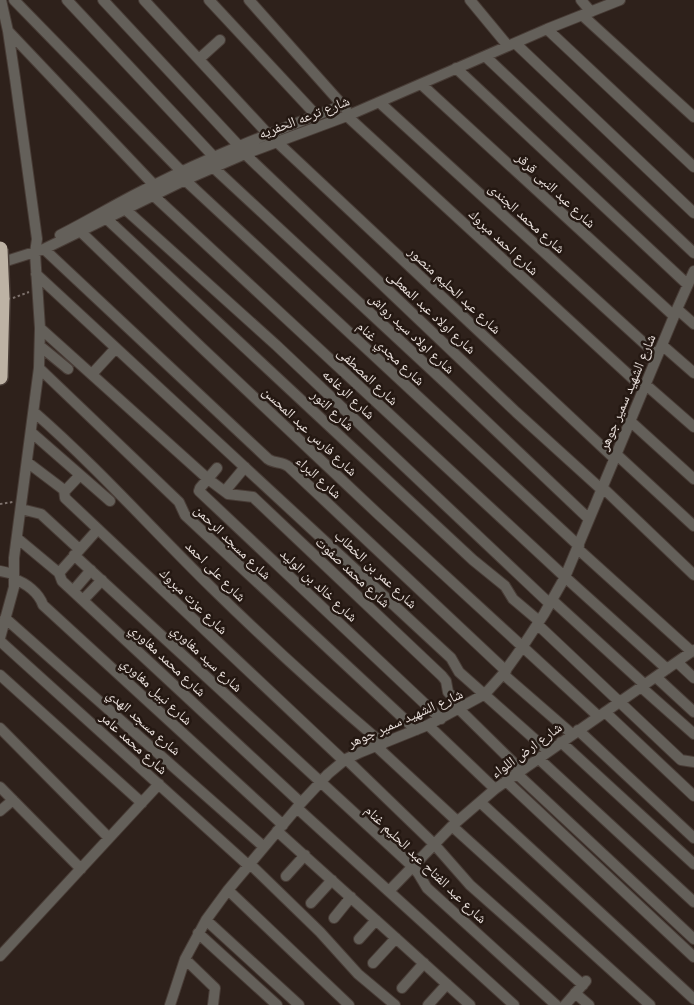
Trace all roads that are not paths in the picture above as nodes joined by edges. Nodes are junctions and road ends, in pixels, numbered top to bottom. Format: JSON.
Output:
{"nodes":[{"id":1,"x":1,"y":0,"type":"edge"},
{"id":2,"x":14,"y":0,"type":"edge"},
{"id":3,"x":68,"y":0,"type":"edge"},
{"id":4,"x":103,"y":0,"type":"edge"},
{"id":5,"x":144,"y":0,"type":"edge"},
{"id":6,"x":210,"y":0,"type":"edge"},
{"id":7,"x":249,"y":0,"type":"edge"},
{"id":8,"x":470,"y":0,"type":"edge"},
{"id":9,"x":581,"y":0,"type":"edge"},
{"id":10,"x":620,"y":0,"type":"edge"},
{"id":11,"x":586,"y":14,"type":"junction"},
{"id":12,"x":547,"y":29,"type":"junction"},
{"id":13,"x":8,"y":31,"type":"junction"},
{"id":14,"x":220,"y":40,"type":"dead end"},
{"id":15,"x":511,"y":45,"type":"junction"},
{"id":16,"x":485,"y":56,"type":"junction"},
{"id":17,"x":199,"y":59,"type":"junction"},
{"id":18,"x":456,"y":68,"type":"junction"},
{"id":19,"x":421,"y":84,"type":"junction"},
{"id":20,"x":379,"y":102,"type":"junction"},
{"id":21,"x":343,"y":105,"type":"junction"},
{"id":22,"x":349,"y":115,"type":"junction"},
{"id":23,"x":316,"y":116,"type":"junction"},
{"id":24,"x":694,"y":117,"type":"edge"},
{"id":25,"x":268,"y":134,"type":"junction"},
{"id":26,"x":277,"y":142,"type":"junction"},
{"id":27,"x":242,"y":150,"type":"junction"},
{"id":28,"x":214,"y":163,"type":"junction"},
{"id":29,"x":694,"y":166,"type":"edge"},
{"id":30,"x":183,"y":176,"type":"junction"},
{"id":31,"x":154,"y":185,"type":"junction"},
{"id":32,"x":153,"y":196,"type":"junction"},
{"id":33,"x":125,"y":209,"type":"junction"},
{"id":34,"x":694,"y":212,"type":"edge"},
{"id":35,"x":107,"y":219,"type":"junction"},
{"id":36,"x":81,"y":232,"type":"junction"},
{"id":37,"x":0,"y":249,"type":"edge"},
{"id":38,"x":38,"y":249,"type":"junction"},
{"id":39,"x":694,"y":253,"type":"edge"},
{"id":40,"x":0,"y":257,"type":"edge"},
{"id":41,"x":0,"y":263,"type":"edge"},
{"id":42,"x":36,"y":274,"type":"junction"},
{"id":43,"x":692,"y":277,"type":"edge"},
{"id":44,"x":675,"y":312,"type":"junction"},
{"id":45,"x":694,"y":324,"type":"edge"},
{"id":46,"x":40,"y":328,"type":"junction"},
{"id":47,"x":662,"y":344,"type":"junction"},
{"id":48,"x":40,"y":346,"type":"junction"},
{"id":49,"x":115,"y":349,"type":"junction"},
{"id":50,"x":657,"y":355,"type":"junction"},
{"id":51,"x":39,"y":368,"type":"junction"},
{"id":52,"x":68,"y":369,"type":"dead end"},
{"id":53,"x":694,"y":373,"type":"edge"},
{"id":54,"x":92,"y":374,"type":"junction"},
{"id":55,"x":0,"y":377,"type":"edge"},
{"id":56,"x":644,"y":386,"type":"junction"},
{"id":57,"x":34,"y":412,"type":"junction"},
{"id":58,"x":630,"y":421,"type":"junction"},
{"id":59,"x":694,"y":427,"type":"edge"},
{"id":60,"x":31,"y":432,"type":"junction"},
{"id":61,"x":615,"y":456,"type":"junction"},
{"id":62,"x":27,"y":462,"type":"junction"},
{"id":63,"x":245,"y":467,"type":"junction"},
{"id":64,"x":218,"y":468,"type":"dead end"},
{"id":65,"x":80,"y":475,"type":"junction"},
{"id":66,"x":208,"y":478,"type":"junction"},
{"id":67,"x":694,"y":479,"type":"edge"},
{"id":68,"x":602,"y":488,"type":"junction"},
{"id":69,"x":225,"y":491,"type":"junction"},
{"id":70,"x":65,"y":492,"type":"junction"},
{"id":71,"x":110,"y":501,"type":"dead end"},
{"id":72,"x":18,"y":506,"type":"junction"},
{"id":73,"x":590,"y":519,"type":"junction"},
{"id":74,"x":694,"y":526,"type":"edge"},
{"id":75,"x":98,"y":529,"type":"junction"},
{"id":76,"x":17,"y":538,"type":"junction"},
{"id":77,"x":578,"y":547,"type":"junction"},
{"id":78,"x":77,"y":552,"type":"junction"},
{"id":79,"x":91,"y":570,"type":"junction"},
{"id":80,"x":0,"y":571,"type":"edge"},
{"id":81,"x":59,"y":573,"type":"junction"},
{"id":82,"x":694,"y":575,"type":"edge"},
{"id":83,"x":14,"y":576,"type":"junction"},
{"id":84,"x":565,"y":577,"type":"junction"},
{"id":85,"x":102,"y":580,"type":"junction"},
{"id":86,"x":73,"y":591,"type":"junction"},
{"id":87,"x":83,"y":600,"type":"junction"},
{"id":88,"x":551,"y":602,"type":"junction"},
{"id":89,"x":5,"y":618,"type":"junction"},
{"id":90,"x":538,"y":623,"type":"junction"},
{"id":91,"x":0,"y":639,"type":"edge"},
{"id":92,"x":523,"y":646,"type":"junction"},
{"id":93,"x":693,"y":651,"type":"edge"},
{"id":94,"x":677,"y":662,"type":"junction"},
{"id":95,"x":667,"y":669,"type":"junction"},
{"id":96,"x":504,"y":672,"type":"junction"},
{"id":97,"x":0,"y":676,"type":"edge"},
{"id":98,"x":656,"y":677,"type":"junction"},
{"id":99,"x":694,"y":678,"type":"edge"},
{"id":100,"x":643,"y":685,"type":"junction"},
{"id":101,"x":485,"y":694,"type":"junction"},
{"id":102,"x":619,"y":702,"type":"junction"},
{"id":103,"x":461,"y":708,"type":"junction"},
{"id":104,"x":694,"y":712,"type":"edge"},
{"id":105,"x":602,"y":714,"type":"junction"},
{"id":106,"x":440,"y":719,"type":"junction"},
{"id":107,"x":428,"y":726,"type":"junction"},
{"id":108,"x":0,"y":728,"type":"edge"},
{"id":109,"x":416,"y":730,"type":"junction"},
{"id":110,"x":575,"y":732,"type":"junction"},
{"id":111,"x":694,"y":734,"type":"edge"},
{"id":112,"x":561,"y":742,"type":"junction"},
{"id":113,"x":379,"y":745,"type":"junction"},
{"id":114,"x":548,"y":751,"type":"junction"},
{"id":115,"x":538,"y":758,"type":"junction"},
{"id":116,"x":345,"y":760,"type":"junction"},
{"id":117,"x":694,"y":762,"type":"edge"},
{"id":118,"x":518,"y":771,"type":"junction"},
{"id":119,"x":506,"y":781,"type":"junction"},
{"id":120,"x":320,"y":782,"type":"junction"},
{"id":121,"x":159,"y":784,"type":"junction"},
{"id":122,"x":0,"y":787,"type":"edge"},
{"id":123,"x":495,"y":789,"type":"junction"},
{"id":124,"x":694,"y":796,"type":"edge"},
{"id":125,"x":13,"y":800,"type":"junction"},
{"id":126,"x":480,"y":802,"type":"junction"},
{"id":127,"x":142,"y":803,"type":"junction"},
{"id":128,"x":299,"y":805,"type":"junction"},
{"id":129,"x":0,"y":811,"type":"edge"},
{"id":130,"x":454,"y":823,"type":"junction"},
{"id":131,"x":280,"y":828,"type":"junction"},
{"id":132,"x":109,"y":838,"type":"junction"},
{"id":133,"x":694,"y":838,"type":"edge"},
{"id":134,"x":434,"y":844,"type":"junction"},
{"id":135,"x":264,"y":847,"type":"junction"},
{"id":136,"x":305,"y":855,"type":"junction"},
{"id":137,"x":694,"y":864,"type":"edge"},
{"id":138,"x":249,"y":865,"type":"junction"},
{"id":139,"x":412,"y":866,"type":"junction"},
{"id":140,"x":81,"y":869,"type":"junction"},
{"id":141,"x":286,"y":876,"type":"dead end"},
{"id":142,"x":332,"y":880,"type":"junction"},
{"id":143,"x":228,"y":890,"type":"junction"},
{"id":144,"x":389,"y":891,"type":"junction"},
{"id":145,"x":351,"y":897,"type":"junction"},
{"id":146,"x":694,"y":902,"type":"edge"},
{"id":147,"x":311,"y":903,"type":"dead end"},
{"id":148,"x":334,"y":918,"type":"dead end"},
{"id":149,"x":206,"y":920,"type":"junction"},
{"id":150,"x":376,"y":920,"type":"junction"},
{"id":151,"x":198,"y":933,"type":"junction"},
{"id":152,"x":396,"y":938,"type":"junction"},
{"id":153,"x":359,"y":939,"type":"dead end"},
{"id":154,"x":694,"y":939,"type":"edge"},
{"id":155,"x":0,"y":956,"type":"edge"},
{"id":156,"x":694,"y":957,"type":"edge"},
{"id":157,"x":185,"y":960,"type":"junction"},
{"id":158,"x":373,"y":963,"type":"dead end"},
{"id":159,"x":424,"y":963,"type":"junction"},
{"id":160,"x":447,"y":984,"type":"junction"},
{"id":161,"x":582,"y":986,"type":"junction"},
{"id":162,"x":402,"y":988,"type":"dead end"},
{"id":163,"x":694,"y":999,"type":"edge"},
{"id":164,"x":172,"y":1004,"type":"edge"},
{"id":165,"x":213,"y":1005,"type":"edge"},
{"id":166,"x":277,"y":1005,"type":"edge"},
{"id":167,"x":300,"y":1005,"type":"edge"},
{"id":168,"x":348,"y":1005,"type":"edge"},
{"id":169,"x":395,"y":1005,"type":"edge"},
{"id":170,"x":428,"y":1005,"type":"edge"},
{"id":171,"x":470,"y":1005,"type":"edge"},
{"id":172,"x":514,"y":1005,"type":"edge"},
{"id":173,"x":556,"y":1005,"type":"edge"},
{"id":174,"x":565,"y":1005,"type":"edge"},
{"id":175,"x":589,"y":1005,"type":"edge"},
{"id":176,"x":650,"y":1005,"type":"edge"}],
"edges":[{"from":1,"to":13,"type":"street"},
{"from":2,"to":30,"type":"street","name":"شارع مجدي غنام"},
{"from":3,"to":28,"type":"street","name":"شارع اولاد سيد رواش"},
{"from":4,"to":27,"type":"street","name":"شارع اولاد عبد المعطى"},
{"from":5,"to":17,"type":"street"},
{"from":6,"to":23,"type":"street"},
{"from":7,"to":21,"type":"street","name":"شارع احمد مبروك"},
{"from":8,"to":15,"type":"street"},
{"from":9,"to":11,"type":"street"},
{"from":10,"to":11,"type":"street","name":"شارع ترعه الحفريه"},
{"from":11,"to":12,"type":"street","name":"شارع ترعه الحفريه"},
{"from":11,"to":24,"type":"street"},
{"from":12,"to":15,"type":"street","name":"شارع ترعه الحفريه"},
{"from":12,"to":29,"type":"street"},
{"from":13,"to":31,"type":"street"},
{"from":13,"to":38,"type":"street"},
{"from":14,"to":17,"type":"street"},
{"from":15,"to":16,"type":"street","name":"شارع ترعه الحفريه"},
{"from":15,"to":34,"type":"street"},
{"from":16,"to":18,"type":"street","name":"شارع ترعه الحفريه"},
{"from":16,"to":39,"type":"street"},
{"from":17,"to":25,"type":"street"},
{"from":18,"to":19,"type":"street","name":"شارع ترعه الحفريه"},
{"from":18,"to":43,"type":"street"},
{"from":19,"to":20,"type":"street","name":"شارع ترعه الحفريه"},
{"from":19,"to":44,"type":"street","name":"شارع عبد النبى قرقر"},
{"from":20,"to":22,"type":"street","name":"شارع ترعه الحفريه"},
{"from":20,"to":50,"type":"street","name":"شارع محمد الجندى"},
{"from":21,"to":22,"type":"street","name":"شارع احمد مبروك"},
{"from":21,"to":23,"type":"street","name":"شارع ترعه الحفريه"},
{"from":22,"to":26,"type":"street","name":"شارع ترعه الحفريه"},
{"from":22,"to":56,"type":"street","name":"شارع احمد مبروك"},
{"from":23,"to":25,"type":"street","name":"شارع ترعه الحفريه"},
{"from":25,"to":27,"type":"street","name":"شارع ترعه الحفريه"},
{"from":26,"to":27,"type":"street","name":"شارع ترعه الحفريه"},
{"from":26,"to":61,"type":"street","name":"شارع عبد الحليم منصور"},
{"from":27,"to":28,"type":"street","name":"شارع ترعه الحفريه"},
{"from":27,"to":68,"type":"street","name":"شارع اولاد عبد المعطى"},
{"from":28,"to":30,"type":"street","name":"شارع ترعه الحفريه"},
{"from":28,"to":73,"type":"street","name":"شارع اولاد سيد رواش"},
{"from":30,"to":31,"type":"street","name":"شارع ترعه الحفريه"},
{"from":30,"to":32,"type":"street","name":"شارع ترعه الحفريه"},
{"from":30,"to":77,"type":"street","name":"شارع مجدي غنام"},
{"from":31,"to":38,"type":"street","name":"شارع ترعه الحفريه"},
{"from":32,"to":33,"type":"street","name":"شارع ترعه الحفريه"},
{"from":32,"to":84,"type":"street","name":"شارع المصطفى"},
{"from":33,"to":35,"type":"street","name":"شارع ترعه الحفريه"},
{"from":33,"to":88,"type":"street","name":"شارع الرغامه"},
{"from":35,"to":36,"type":"street","name":"شارع ترعه الحفريه"},
{"from":35,"to":90,"type":"street","name":"شارع النور"},
{"from":36,"to":38,"type":"street","name":"شارع ترعه الحفريه"},
{"from":36,"to":92,"type":"street","name":"شارع فارس عبد المحسن"},
{"from":37,"to":55,"type":"highway","bridge":true},
{"from":38,"to":40,"type":"street","name":"شارع ترعه الحفريه"},
{"from":38,"to":41,"type":"street","name":"شارع ترعه الحفريه"},
{"from":38,"to":42,"type":"street"},
{"from":38,"to":96,"type":"street","name":"شارع البراء"},
{"from":42,"to":46,"type":"street"},
{"from":42,"to":49,"type":"street","name":"شارع عمر بن الخطاب"},
{"from":43,"to":44,"type":"street","name":"شارع الشهيد سمير جوهر"},
{"from":44,"to":45,"type":"street","name":"شارع عبد النبى قرقر"},
{"from":44,"to":47,"type":"street","name":"شارع الشهيد سمير جوهر"},
{"from":46,"to":48,"type":"street"},
{"from":46,"to":54,"type":"street","name":"شارع محمد صفوت"},
{"from":47,"to":50,"type":"street","name":"شارع الشهيد سمير جوهر"},
{"from":47,"to":53,"type":"street"},
{"from":48,"to":51,"type":"street"},
{"from":48,"to":52,"type":"street"},
{"from":49,"to":54,"type":"street"},
{"from":49,"to":63,"type":"street","name":"شارع عمر بن الخطاب"},
{"from":50,"to":56,"type":"street","name":"شارع الشهيد سمير جوهر"},
{"from":51,"to":57,"type":"street"},
{"from":51,"to":109,"type":"street","name":"شارع مسجد الرحمن"},
{"from":54,"to":66,"type":"street","name":"شارع محمد صفوت"},
{"from":56,"to":58,"type":"street","name":"شارع الشهيد سمير جوهر"},
{"from":56,"to":59,"type":"street","name":"شارع احمد مبروك"},
{"from":57,"to":60,"type":"street"},
{"from":57,"to":113,"type":"street","name":"شارع على احمد"},
{"from":58,"to":61,"type":"street","name":"شارع الشهيد سمير جوهر"},
{"from":58,"to":67,"type":"street"},
{"from":60,"to":62,"type":"street"},
{"from":60,"to":65,"type":"street"},
{"from":61,"to":68,"type":"street","name":"شارع الشهيد سمير جوهر"},
{"from":61,"to":74,"type":"street","name":"شارع عبد الحليم منصور"},
{"from":62,"to":70,"type":"street","name":"شارع عزت مبروك"},
{"from":62,"to":72,"type":"street"},
{"from":63,"to":69,"type":"street"},
{"from":63,"to":101,"type":"street","name":"شارع عمر بن الخطاب"},
{"from":64,"to":66,"type":"street"},
{"from":65,"to":70,"type":"street"},
{"from":65,"to":71,"type":"street"},
{"from":66,"to":69,"type":"street","name":"شارع محمد صفوت"},
{"from":66,"to":106,"type":"street","name":"شارع خالد بن الوليد"},
{"from":68,"to":73,"type":"street","name":"شارع الشهيد سمير جوهر"},
{"from":68,"to":82,"type":"street","name":"شارع اولاد عبد المعطى"},
{"from":69,"to":103,"type":"street","name":"شارع محمد صفوت"},
{"from":70,"to":75,"type":"street","name":"شارع عزت مبروك"},
{"from":72,"to":76,"type":"street"},
{"from":72,"to":78,"type":"street","name":"شارع سيد مغاوري"},
{"from":73,"to":77,"type":"street","name":"شارع الشهيد سمير جوهر"},
{"from":75,"to":78,"type":"street"},
{"from":75,"to":116,"type":"street","name":"شارع عزت مبروك"},
{"from":76,"to":81,"type":"street","name":"شارع محمد مغاوري"},
{"from":76,"to":83,"type":"street"},
{"from":77,"to":84,"type":"street","name":"شارع الشهيد سمير جوهر"},
{"from":77,"to":93,"type":"street","name":"شارع مجدي غنام"},
{"from":78,"to":79,"type":"street","name":"شارع سيد مغاوري"},
{"from":78,"to":81,"type":"street"},
{"from":79,"to":85,"type":"street","name":"شارع سيد مغاوري"},
{"from":79,"to":86,"type":"street"},
{"from":80,"to":83,"type":"street"},
{"from":81,"to":86,"type":"street","name":"شارع محمد مغاوري"},
{"from":83,"to":89,"type":"street"},
{"from":83,"to":131,"type":"street","name":"شارع نبيل مغاوري"},
{"from":84,"to":88,"type":"street","name":"شارع الشهيد سمير جوهر"},
{"from":84,"to":95,"type":"street","name":"شارع المصطفى"},
{"from":85,"to":87,"type":"street"},
{"from":85,"to":120,"type":"street","name":"شارع سيد مغاوري"},
{"from":86,"to":87,"type":"street","name":"شارع محمد مغاوري"},
{"from":87,"to":128,"type":"street","name":"شارع محمد مغاوري"},
{"from":88,"to":90,"type":"street","name":"شارع الشهيد سمير جوهر"},
{"from":88,"to":100,"type":"street","name":"شارع الرغامه"},
{"from":89,"to":91,"type":"street"},
{"from":89,"to":135,"type":"street","name":"شارع مسجد الهدي"},
{"from":90,"to":92,"type":"street","name":"شارع الشهيد سمير جوهر"},
{"from":90,"to":102,"type":"street","name":"شارع النور"},
{"from":91,"to":121,"type":"street","name":"شارع محمد عامر"},
{"from":92,"to":96,"type":"street","name":"شارع الشهيد سمير جوهر"},
{"from":92,"to":105,"type":"street","name":"شارع فارس عبد المحسن"},
{"from":93,"to":94,"type":"street","name":"شارع ارض اللواء"},
{"from":94,"to":95,"type":"street","name":"شارع ارض اللواء"},
{"from":94,"to":99,"type":"street"},
{"from":95,"to":98,"type":"street","name":"شارع ارض اللواء"},
{"from":96,"to":101,"type":"street","name":"شارع الشهيد سمير جوهر"},
{"from":96,"to":110,"type":"street","name":"شارع البراء"},
{"from":97,"to":127,"type":"street"},
{"from":98,"to":100,"type":"street","name":"شارع ارض اللواء"},
{"from":98,"to":104,"type":"street"},
{"from":100,"to":102,"type":"street","name":"شارع ارض اللواء"},
{"from":100,"to":111,"type":"street","name":"شارع الرغامه"},
{"from":101,"to":103,"type":"street","name":"شارع الشهيد سمير جوهر"},
{"from":101,"to":114,"type":"street","name":"شارع عمر بن الخطاب"},
{"from":102,"to":105,"type":"street","name":"شارع ارض اللواء"},
{"from":102,"to":117,"type":"street","name":"شارع النور"},
{"from":103,"to":106,"type":"street","name":"شارع الشهيد سمير جوهر"},
{"from":103,"to":118,"type":"street","name":"شارع محمد صفوت"},
{"from":105,"to":110,"type":"street","name":"شارع ارض اللواء"},
{"from":105,"to":124,"type":"street","name":"شارع فارس عبد المحسن"},
{"from":106,"to":107,"type":"street","name":"شارع الشهيد سمير جوهر"},
{"from":107,"to":109,"type":"street","name":"شارع الشهيد سمير جوهر"},
{"from":107,"to":123,"type":"street"},
{"from":108,"to":132,"type":"street"},
{"from":109,"to":113,"type":"street","name":"شارع الشهيد سمير جوهر"},
{"from":110,"to":112,"type":"street","name":"شارع ارض اللواء"},
{"from":110,"to":133,"type":"street","name":"شارع البراء"},
{"from":112,"to":114,"type":"street","name":"شارع ارض اللواء"},
{"from":112,"to":137,"type":"street"},
{"from":113,"to":116,"type":"street","name":"شارع الشهيد سمير جوهر"},
{"from":113,"to":130,"type":"street","name":"شارع على احمد"},
{"from":114,"to":115,"type":"street","name":"شارع ارض اللواء"},
{"from":115,"to":118,"type":"street","name":"شارع ارض اللواء"},
{"from":115,"to":146,"type":"street"},
{"from":116,"to":120,"type":"street","name":"شارع الشهيد سمير جوهر"},
{"from":116,"to":134,"type":"street","name":"شارع عزت مبروك"},
{"from":118,"to":119,"type":"street","name":"شارع ارض اللواء"},
{"from":118,"to":154,"type":"street","name":"شارع محمد صفوت"},
{"from":119,"to":123,"type":"street","name":"شارع ارض اللواء"},
{"from":119,"to":156,"type":"street"},
{"from":120,"to":128,"type":"street","name":"شارع الشهيد سمير جوهر"},
{"from":120,"to":139,"type":"street","name":"شارع عبد الفتاح عبد الحليم غنام"},
{"from":121,"to":127,"type":"street"},
{"from":121,"to":138,"type":"street","name":"شارع محمد عامر"},
{"from":122,"to":125,"type":"street"},
{"from":123,"to":126,"type":"street","name":"شارع ارض اللواء"},
{"from":125,"to":129,"type":"street"},
{"from":125,"to":140,"type":"street"},
{"from":126,"to":130,"type":"street","name":"شارع ارض اللواء"},
{"from":126,"to":163,"type":"street"},
{"from":127,"to":132,"type":"street"},
{"from":128,"to":131,"type":"street","name":"شارع الشهيد سمير جوهر"},
{"from":128,"to":144,"type":"street","name":"شارع محمد مغاوري"},
{"from":130,"to":134,"type":"street","name":"شارع ارض اللواء"},
{"from":130,"to":176,"type":"street","name":"شارع على احمد"},
{"from":131,"to":135,"type":"street","name":"شارع الشهيد سمير جوهر"},
{"from":131,"to":136,"type":"street","name":"شارع نبيل مغاوري"},
{"from":132,"to":140,"type":"street"},
{"from":134,"to":139,"type":"street","name":"شارع ارض اللواء"},
{"from":134,"to":161,"type":"street","name":"شارع عزت مبروك"},
{"from":135,"to":138,"type":"street","name":"شارع الشهيد سمير جوهر"},
{"from":136,"to":141,"type":"street"},
{"from":136,"to":142,"type":"street","name":"شارع نبيل مغاوري"},
{"from":138,"to":143,"type":"street","name":"شارع الشهيد سمير جوهر"},
{"from":138,"to":169,"type":"street","name":"شارع محمد عامر"},
{"from":139,"to":144,"type":"street","name":"شارع ارض اللواء"},
{"from":139,"to":173,"type":"street","name":"شارع عبد الفتاح عبد الحليم غنام"},
{"from":140,"to":155,"type":"street"},
{"from":142,"to":145,"type":"street","name":"شارع نبيل مغاوري"},
{"from":142,"to":147,"type":"street"},
{"from":143,"to":149,"type":"street","name":"شارع الشهيد سمير جوهر"},
{"from":143,"to":168,"type":"street"},
{"from":144,"to":172,"type":"street","name":"شارع محمد مغاوري"},
{"from":145,"to":148,"type":"street"},
{"from":145,"to":150,"type":"street","name":"شارع نبيل مغاوري"},
{"from":149,"to":151,"type":"street","name":"شارع الشهيد سمير جوهر"},
{"from":149,"to":167,"type":"street"},
{"from":150,"to":152,"type":"street","name":"شارع نبيل مغاوري"},
{"from":150,"to":153,"type":"street"},
{"from":151,"to":157,"type":"street","name":"شارع الشهيد سمير جوهر"},
{"from":151,"to":166,"type":"street"},
{"from":152,"to":158,"type":"street"},
{"from":152,"to":159,"type":"street","name":"شارع نبيل مغاوري"},
{"from":157,"to":164,"type":"street","name":"شارع الشهيد سمير جوهر"},
{"from":157,"to":165,"type":"street"},
{"from":159,"to":160,"type":"street","name":"شارع نبيل مغاوري"},
{"from":159,"to":162,"type":"street"},
{"from":160,"to":170,"type":"street"},
{"from":160,"to":171,"type":"street","name":"شارع نبيل مغاوري"},
{"from":161,"to":174,"type":"street"},
{"from":161,"to":175,"type":"street","name":"شارع عزت مبروك"}]}
